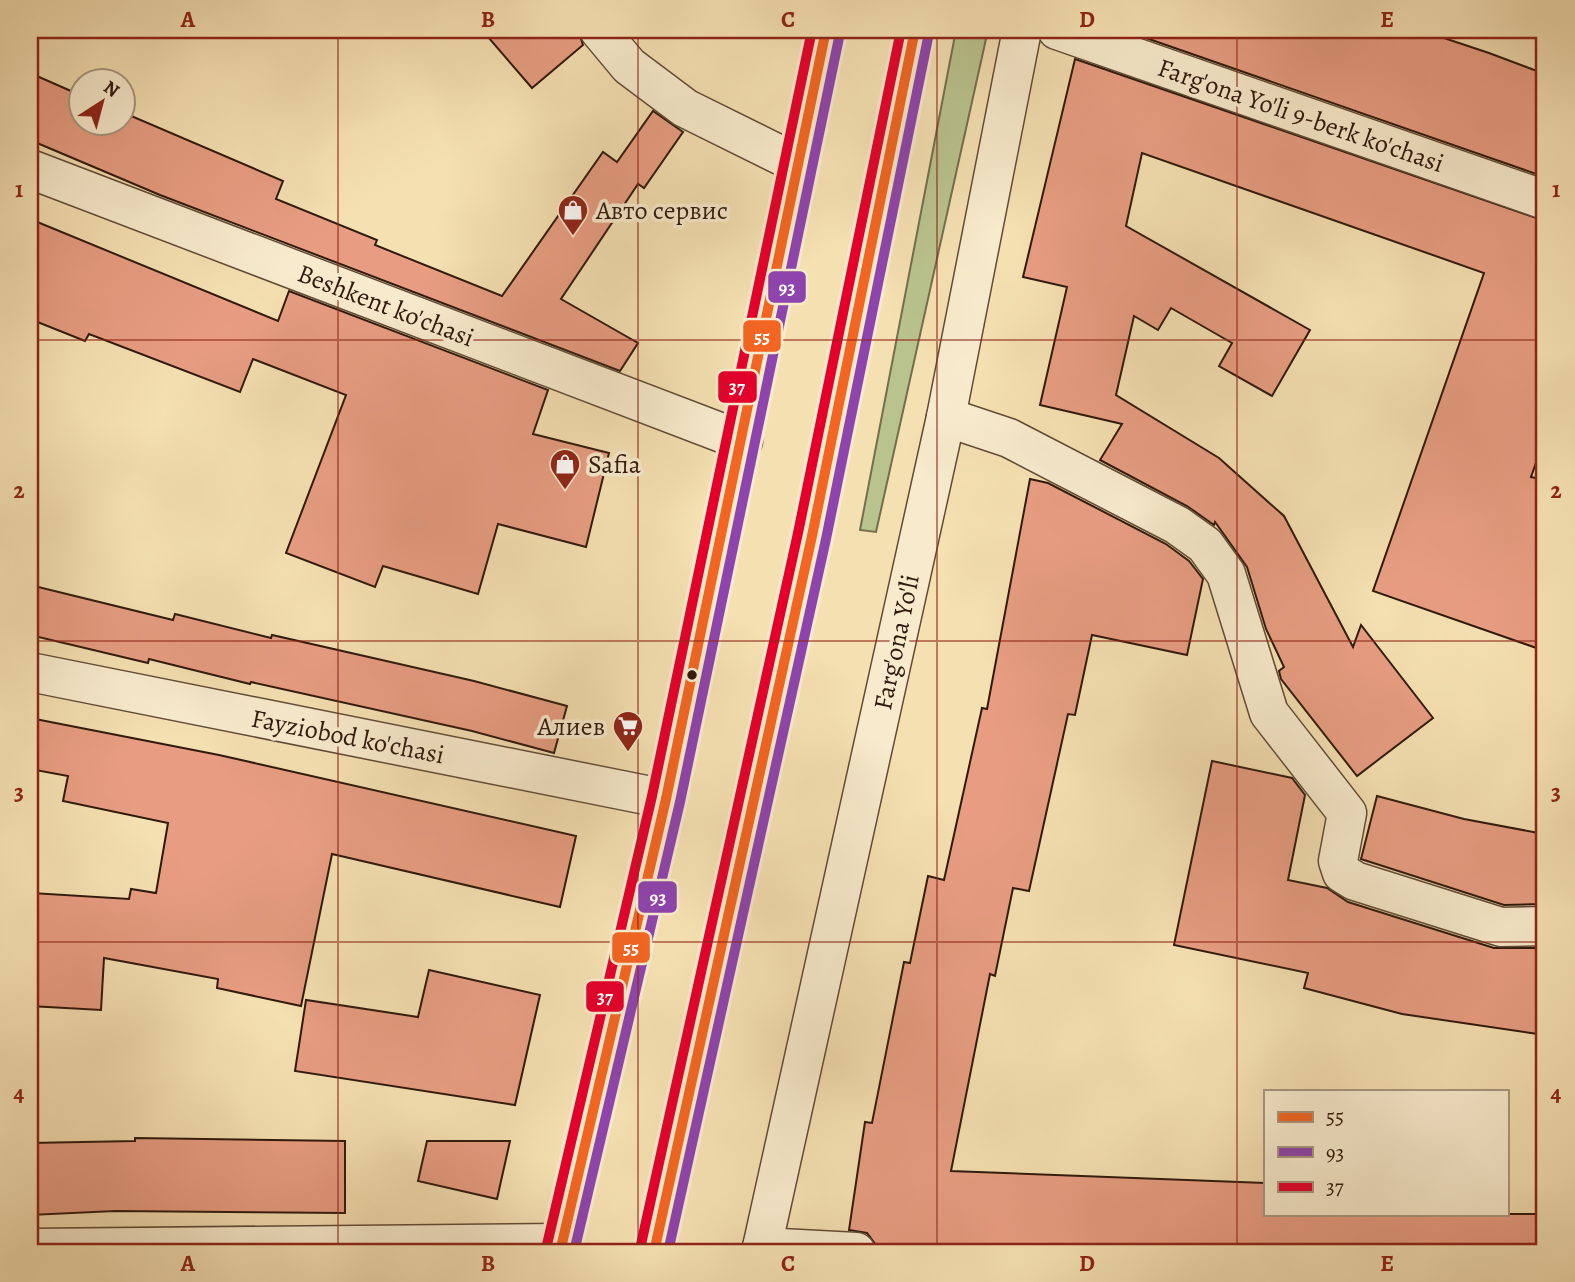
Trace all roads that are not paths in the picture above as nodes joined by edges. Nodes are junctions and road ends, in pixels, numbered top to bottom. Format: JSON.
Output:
{"nodes":[{"id":1,"x":599,"y":30,"type":"edge"},
{"id":2,"x":826,"y":30,"type":"edge"},
{"id":3,"x":915,"y":30,"type":"edge"},
{"id":4,"x":1022,"y":30,"type":"edge"},
{"id":5,"x":1057,"y":30,"type":"edge"},
{"id":6,"x":798,"y":164,"type":"junction"},
{"id":7,"x":30,"y":169,"type":"edge"},
{"id":8,"x":1545,"y":200,"type":"edge"},
{"id":9,"x":946,"y":417,"type":"junction"},
{"id":10,"x":743,"y":441,"type":"junction"},
{"id":11,"x":30,"y":672,"type":"edge"},
{"id":12,"x":666,"y":799,"type":"junction"},
{"id":13,"x":1545,"y":926,"type":"edge"},
{"id":14,"x":561,"y":1247,"type":"edge"},
{"id":15,"x":30,"y":1248,"type":"edge"},
{"id":16,"x":761,"y":1250,"type":"edge"},
{"id":17,"x":654,"y":1252,"type":"edge"},
{"id":18,"x":856,"y":1252,"type":"edge"}],
"edges":[{"from":1,"to":6,"type":"street"},
{"from":2,"to":6,"type":"main road"},
{"from":3,"to":17,"type":"main road"},
{"from":4,"to":9,"type":"street","name":"Farg'ona Yo'li"},
{"from":5,"to":8,"type":"street","name":"Farg'ona Yo'li 9-berk ko'chasi"},
{"from":6,"to":10,"type":"main road"},
{"from":7,"to":10,"type":"street","name":"Beshkent ko'chasi"},
{"from":9,"to":13,"type":"street"},
{"from":9,"to":16,"type":"street","name":"Farg'ona Yo'li"},
{"from":10,"to":12,"type":"main road"},
{"from":11,"to":12,"type":"street","name":"Fayziobod ko'chasi"},
{"from":12,"to":14,"type":"main road"},
{"from":14,"to":15,"type":"street"},
{"from":16,"to":18,"type":"street"}]}
